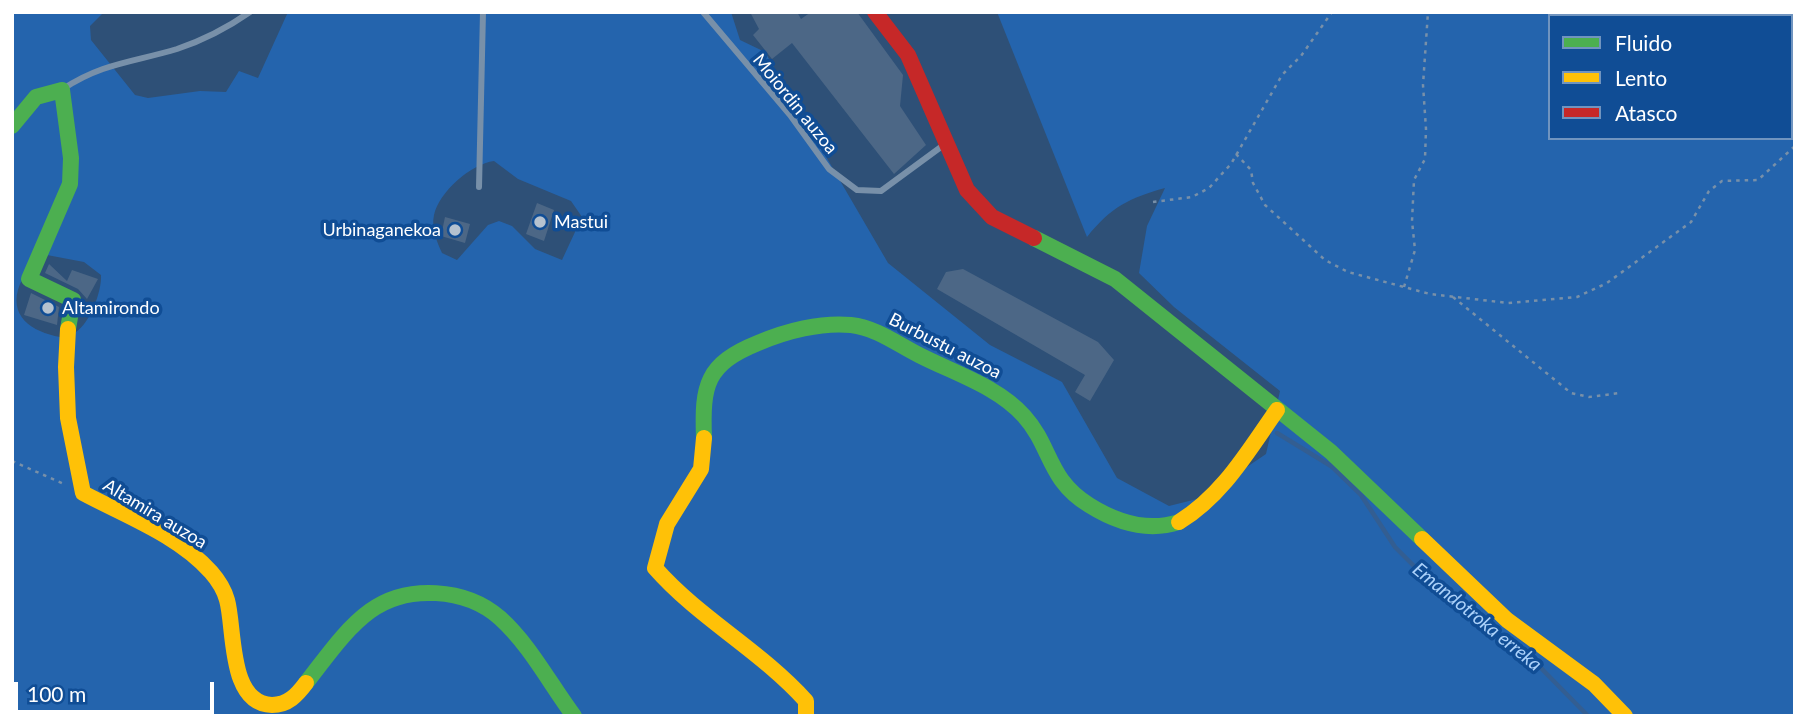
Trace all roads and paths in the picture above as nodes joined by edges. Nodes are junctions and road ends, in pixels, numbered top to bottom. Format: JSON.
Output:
{"nodes":[{"id":1,"x":250,"y":12,"type":"edge"},
{"id":2,"x":483,"y":12,"type":"edge"},
{"id":3,"x":703,"y":12,"type":"edge"},
{"id":4,"x":875,"y":12,"type":"edge"},
{"id":5,"x":1332,"y":12,"type":"edge"},
{"id":6,"x":1428,"y":12,"type":"edge"},
{"id":7,"x":62,"y":90,"type":"junction"},
{"id":8,"x":12,"y":126,"type":"edge"},
{"id":9,"x":946,"y":143,"type":"junction"},
{"id":10,"x":1795,"y":146,"type":"edge"},
{"id":11,"x":1236,"y":154,"type":"junction"},
{"id":12,"x":479,"y":187,"type":"dead end"},
{"id":13,"x":1153,"y":202,"type":"dead end"},
{"id":14,"x":1404,"y":287,"type":"junction"},
{"id":15,"x":1453,"y":297,"type":"junction"},
{"id":16,"x":1620,"y":393,"type":"dead end"},
{"id":17,"x":1277,"y":410,"type":"junction"},
{"id":18,"x":12,"y":461,"type":"edge"},
{"id":19,"x":83,"y":493,"type":"junction"},
{"id":20,"x":574,"y":716,"type":"edge"},
{"id":21,"x":806,"y":716,"type":"edge"},
{"id":22,"x":1625,"y":716,"type":"edge"}],
"edges":[{"from":1,"to":7,"type":"lane"},
{"from":2,"to":12,"type":"lane"},
{"from":3,"to":9,"type":"lane","name":"Moiordin auzoa"},
{"from":4,"to":9,"type":"street"},
{"from":5,"to":11,"type":"path"},
{"from":6,"to":14,"type":"path"},
{"from":7,"to":8,"type":"street"},
{"from":7,"to":19,"type":"street","name":"Altamira auzoa"},
{"from":9,"to":17,"type":"street"},
{"from":10,"to":15,"type":"path"},
{"from":11,"to":13,"type":"path"},
{"from":11,"to":14,"type":"path"},
{"from":14,"to":15,"type":"path"},
{"from":15,"to":16,"type":"path"},
{"from":17,"to":21,"type":"street","name":"Burbustu auzoa"},
{"from":17,"to":22,"type":"street"},
{"from":18,"to":19,"type":"path"},
{"from":19,"to":20,"type":"street","name":"Altamira auzoa"}]}
